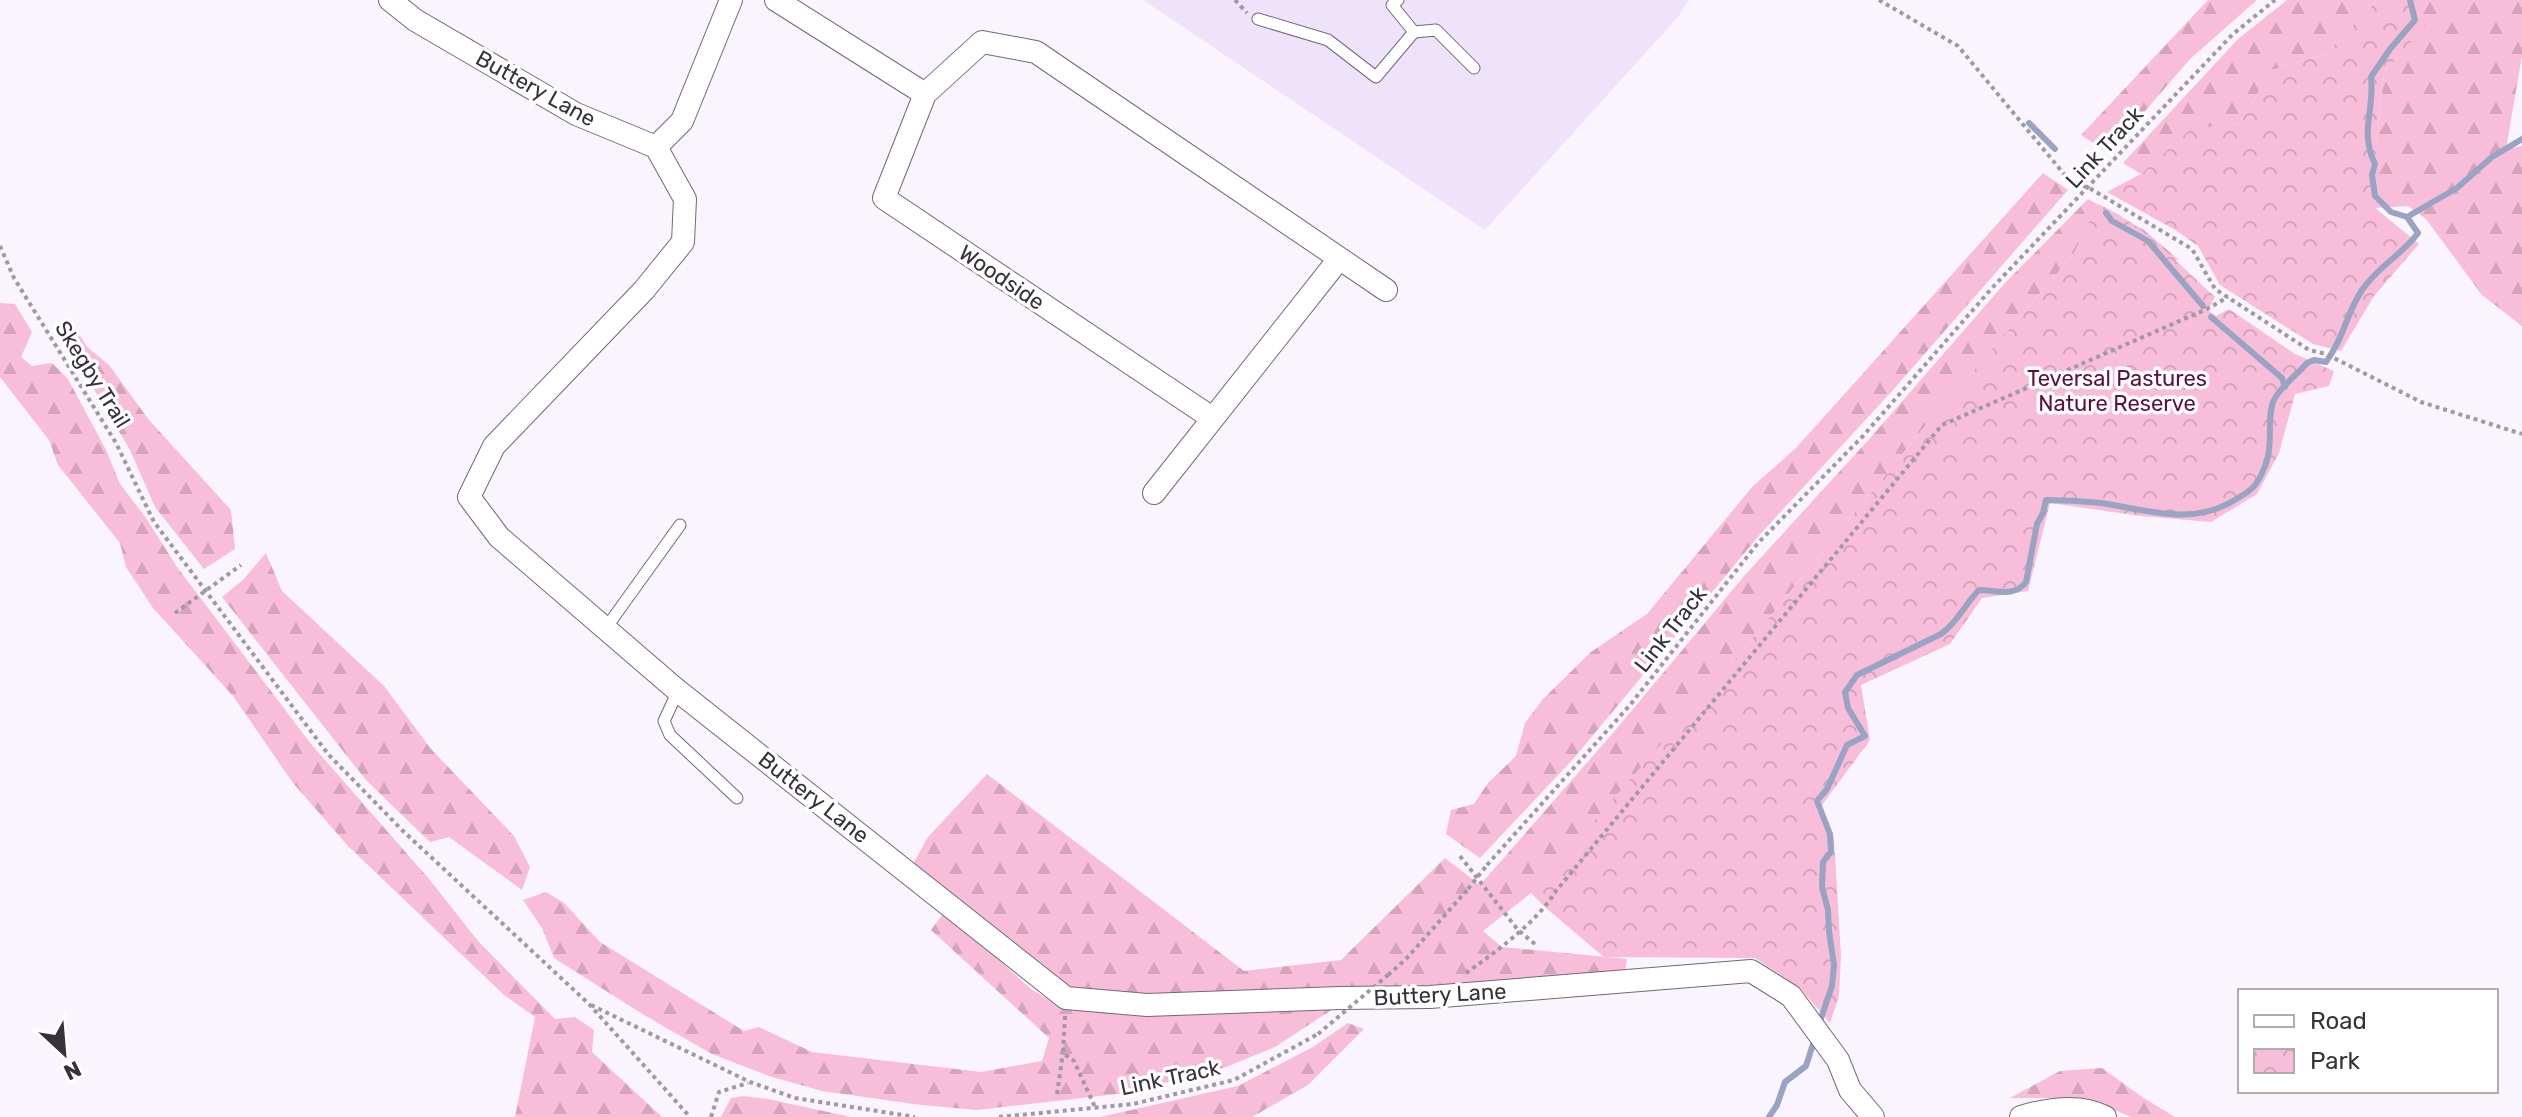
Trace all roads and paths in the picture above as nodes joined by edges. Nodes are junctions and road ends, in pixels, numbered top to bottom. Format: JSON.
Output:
{"nodes":[{"id":1,"x":390,"y":0,"type":"edge"},
{"id":2,"x":731,"y":0,"type":"edge"},
{"id":3,"x":776,"y":0,"type":"edge"},
{"id":4,"x":1398,"y":0,"type":"edge"},
{"id":5,"x":1879,"y":0,"type":"edge"},
{"id":6,"x":2275,"y":0,"type":"edge"},
{"id":7,"x":1258,"y":19,"type":"dead end"},
{"id":8,"x":1414,"y":32,"type":"junction"},
{"id":9,"x":1474,"y":68,"type":"dead end"},
{"id":10,"x":925,"y":94,"type":"junction"},
{"id":11,"x":656,"y":147,"type":"junction"},
{"id":12,"x":2089,"y":187,"type":"junction"},
{"id":13,"x":0,"y":246,"type":"edge"},
{"id":14,"x":1339,"y":259,"type":"junction"},
{"id":15,"x":1386,"y":290,"type":"dead end"},
{"id":16,"x":2228,"y":297,"type":"junction"},
{"id":17,"x":1212,"y":418,"type":"junction"},
{"id":18,"x":2522,"y":434,"type":"edge"},
{"id":19,"x":1154,"y":493,"type":"dead end"},
{"id":20,"x":680,"y":525,"type":"dead end"},
{"id":21,"x":241,"y":565,"type":"dead end"},
{"id":22,"x":175,"y":613,"type":"dead end"},
{"id":23,"x":606,"y":628,"type":"junction"},
{"id":24,"x":678,"y":691,"type":"junction"},
{"id":25,"x":737,"y":798,"type":"dead end"},
{"id":26,"x":1460,"y":856,"type":"dead end"},
{"id":27,"x":1518,"y":930,"type":"junction"},
{"id":28,"x":1535,"y":944,"type":"dead end"},
{"id":29,"x":1430,"y":997,"type":"junction"},
{"id":30,"x":1066,"y":998,"type":"junction"},
{"id":31,"x":589,"y":1004,"type":"junction"},
{"id":32,"x":1063,"y":1053,"type":"junction"},
{"id":33,"x":750,"y":1082,"type":"junction"},
{"id":34,"x":1057,"y":1094,"type":"dead end"},
{"id":35,"x":1095,"y":1107,"type":"junction"},
{"id":36,"x":690,"y":1117,"type":"edge"},
{"id":37,"x":711,"y":1117,"type":"edge"},
{"id":38,"x":915,"y":1117,"type":"edge"},
{"id":39,"x":999,"y":1117,"type":"edge"},
{"id":40,"x":1873,"y":1117,"type":"edge"},
{"id":41,"x":2021,"y":1117,"type":"edge"},
{"id":42,"x":2105,"y":1117,"type":"edge"}],
"edges":[{"from":1,"to":11,"type":"street","name":"Buttery Lane"},
{"from":2,"to":11,"type":"street"},
{"from":3,"to":10,"type":"street"},
{"from":4,"to":8,"type":"lane"},
{"from":5,"to":12,"type":"path"},
{"from":6,"to":12,"type":"path","name":"Link Track"},
{"from":7,"to":8,"type":"lane"},
{"from":8,"to":9,"type":"lane"},
{"from":10,"to":14,"type":"street","name":"Woodside"},
{"from":10,"to":17,"type":"street","name":"Woodside"},
{"from":11,"to":23,"type":"street","name":"Buttery Lane"},
{"from":12,"to":16,"type":"path"},
{"from":12,"to":35,"type":"path","name":"Link Track","bridge":true},
{"from":13,"to":31,"type":"path","name":"Skegby Trail"},
{"from":14,"to":15,"type":"street","name":"Woodside"},
{"from":14,"to":17,"type":"street"},
{"from":16,"to":18,"type":"path"},
{"from":16,"to":27,"type":"path"},
{"from":17,"to":19,"type":"street"},
{"from":20,"to":23,"type":"lane"},
{"from":21,"to":22,"type":"path","bridge":true},
{"from":23,"to":24,"type":"street","name":"Buttery Lane"},
{"from":24,"to":25,"type":"lane"},
{"from":24,"to":30,"type":"street","name":"Buttery Lane"},
{"from":26,"to":27,"type":"path"},
{"from":27,"to":28,"type":"path"},
{"from":27,"to":29,"type":"path"},
{"from":29,"to":30,"type":"street","name":"Buttery Lane"},
{"from":29,"to":40,"type":"street","name":"Buttery Lane"},
{"from":30,"to":32,"type":"path"},
{"from":31,"to":33,"type":"path"},
{"from":31,"to":36,"type":"path"},
{"from":32,"to":34,"type":"path"},
{"from":32,"to":35,"type":"path"},
{"from":33,"to":37,"type":"path"},
{"from":33,"to":38,"type":"path"},
{"from":35,"to":39,"type":"path","name":"Link Track"},
{"from":41,"to":42,"type":"street"}]}
